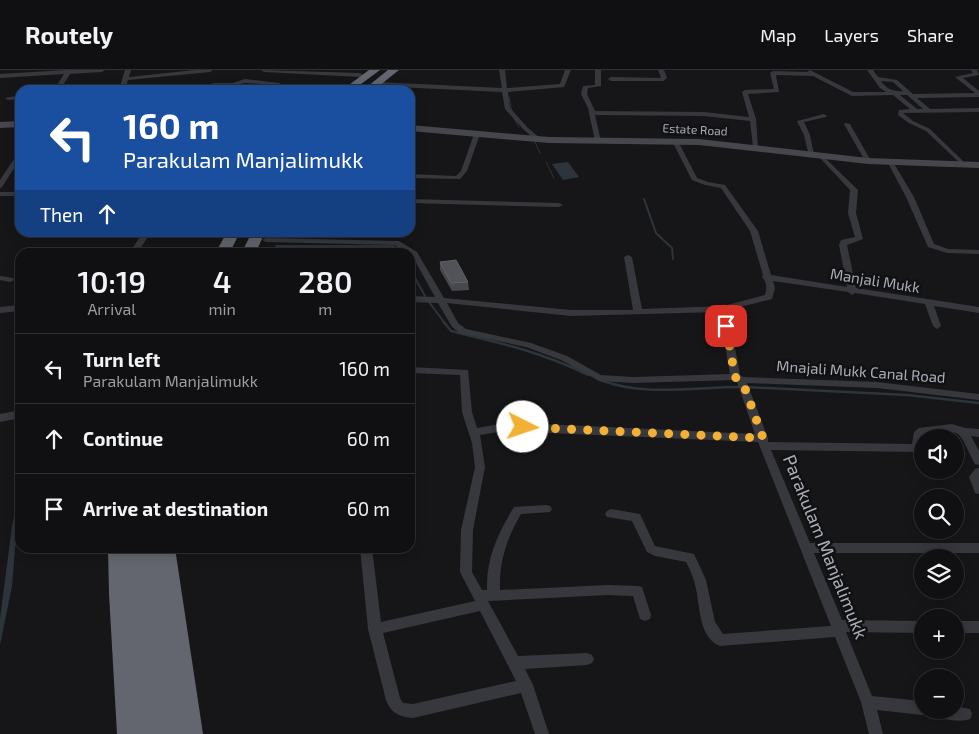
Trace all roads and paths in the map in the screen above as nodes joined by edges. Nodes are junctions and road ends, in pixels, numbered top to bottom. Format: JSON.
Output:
{"nodes":[{"id":1,"x":13,"y":70,"type":"edge"},
{"id":2,"x":102,"y":70,"type":"edge"},
{"id":3,"x":128,"y":70,"type":"edge"},
{"id":4,"x":210,"y":70,"type":"edge"},
{"id":5,"x":264,"y":70,"type":"edge"},
{"id":6,"x":283,"y":70,"type":"edge"},
{"id":7,"x":375,"y":70,"type":"edge"},
{"id":8,"x":386,"y":70,"type":"edge"},
{"id":9,"x":394,"y":70,"type":"edge"},
{"id":10,"x":502,"y":70,"type":"edge"},
{"id":11,"x":568,"y":70,"type":"edge"},
{"id":12,"x":598,"y":70,"type":"edge"},
{"id":13,"x":661,"y":70,"type":"edge"},
{"id":14,"x":807,"y":70,"type":"edge"},
{"id":15,"x":870,"y":70,"type":"edge"},
{"id":16,"x":974,"y":70,"type":"edge"},
{"id":17,"x":69,"y":71,"type":"junction"},
{"id":18,"x":364,"y":72,"type":"edge"},
{"id":19,"x":814,"y":74,"type":"junction"},
{"id":20,"x":0,"y":76,"type":"edge"},
{"id":21,"x":9,"y":76,"type":"junction"},
{"id":22,"x":125,"y":79,"type":"junction"},
{"id":23,"x":611,"y":79,"type":"dead end"},
{"id":24,"x":878,"y":79,"type":"junction"},
{"id":25,"x":60,"y":85,"type":"edge"},
{"id":26,"x":123,"y":85,"type":"edge"},
{"id":27,"x":236,"y":85,"type":"edge"},
{"id":28,"x":278,"y":85,"type":"edge"},
{"id":29,"x":347,"y":85,"type":"edge"},
{"id":30,"x":354,"y":85,"type":"edge"},
{"id":31,"x":366,"y":85,"type":"edge"},
{"id":32,"x":375,"y":85,"type":"edge"},
{"id":33,"x":415,"y":88,"type":"edge"},
{"id":34,"x":505,"y":90,"type":"junction"},
{"id":35,"x":895,"y":94,"type":"junction"},
{"id":36,"x":911,"y":95,"type":"junction"},
{"id":37,"x":958,"y":95,"type":"dead end"},
{"id":38,"x":979,"y":95,"type":"edge"},
{"id":39,"x":15,"y":97,"type":"edge"},
{"id":40,"x":8,"y":98,"type":"dead end"},
{"id":41,"x":968,"y":109,"type":"junction"},
{"id":42,"x":979,"y":110,"type":"edge"},
{"id":43,"x":916,"y":111,"type":"junction"},
{"id":44,"x":929,"y":111,"type":"junction"},
{"id":45,"x":592,"y":113,"type":"junction"},
{"id":46,"x":824,"y":116,"type":"dead end"},
{"id":47,"x":753,"y":119,"type":"junction"},
{"id":48,"x":15,"y":124,"type":"edge"},
{"id":49,"x":847,"y":124,"type":"dead end"},
{"id":50,"x":0,"y":125,"type":"edge"},
{"id":51,"x":415,"y":128,"type":"edge"},
{"id":52,"x":477,"y":134,"type":"junction"},
{"id":53,"x":538,"y":139,"type":"junction"},
{"id":54,"x":598,"y":141,"type":"junction"},
{"id":55,"x":675,"y":141,"type":"junction"},
{"id":56,"x":756,"y":147,"type":"junction"},
{"id":57,"x":811,"y":155,"type":"junction"},
{"id":58,"x":822,"y":157,"type":"junction"},
{"id":59,"x":868,"y":161,"type":"junction"},
{"id":60,"x":15,"y":162,"type":"edge"},
{"id":61,"x":891,"y":163,"type":"junction"},
{"id":62,"x":964,"y":165,"type":"junction"},
{"id":63,"x":979,"y":165,"type":"edge"},
{"id":64,"x":415,"y":176,"type":"edge"},
{"id":65,"x":0,"y":186,"type":"edge"},
{"id":66,"x":0,"y":194,"type":"edge"},
{"id":67,"x":15,"y":194,"type":"edge"},
{"id":68,"x":415,"y":201,"type":"edge"},
{"id":69,"x":559,"y":205,"type":"dead end"},
{"id":70,"x":144,"y":237,"type":"edge"},
{"id":71,"x":231,"y":237,"type":"edge"},
{"id":72,"x":264,"y":239,"type":"edge"},
{"id":73,"x":137,"y":248,"type":"edge"},
{"id":74,"x":225,"y":248,"type":"edge"},
{"id":75,"x":254,"y":248,"type":"edge"},
{"id":76,"x":404,"y":248,"type":"edge"},
{"id":77,"x":979,"y":252,"type":"edge"},
{"id":78,"x":415,"y":256,"type":"edge"},
{"id":79,"x":628,"y":257,"type":"dead end"},
{"id":80,"x":766,"y":277,"type":"junction"},
{"id":81,"x":0,"y":278,"type":"edge"},
{"id":82,"x":10,"y":280,"type":"dead end"},
{"id":83,"x":852,"y":292,"type":"junction"},
{"id":84,"x":415,"y":299,"type":"edge"},
{"id":85,"x":439,"y":300,"type":"junction"},
{"id":86,"x":929,"y":304,"type":"junction"},
{"id":87,"x":15,"y":308,"type":"edge"},
{"id":88,"x":723,"y":309,"type":"junction"},
{"id":89,"x":0,"y":310,"type":"edge"},
{"id":90,"x":979,"y":310,"type":"edge"},
{"id":91,"x":638,"y":312,"type":"junction"},
{"id":92,"x":937,"y":326,"type":"dead end"},
{"id":93,"x":415,"y":370,"type":"edge"},
{"id":94,"x":741,"y":383,"type":"junction"},
{"id":95,"x":979,"y":397,"type":"edge"},
{"id":96,"x":15,"y":415,"type":"edge"},
{"id":97,"x":0,"y":418,"type":"edge"},
{"id":98,"x":939,"y":429,"type":"edge"},
{"id":99,"x":961,"y":429,"type":"edge"},
{"id":100,"x":964,"y":432,"type":"joint"},
{"id":101,"x":473,"y":433,"type":"junction"},
{"id":102,"x":979,"y":433,"type":"edge"},
{"id":103,"x":764,"y":442,"type":"junction"},
{"id":104,"x":914,"y":448,"type":"edge"},
{"id":105,"x":979,"y":461,"type":"edge"},
{"id":106,"x":979,"y":472,"type":"edge"},
{"id":107,"x":979,"y":490,"type":"edge"},
{"id":108,"x":546,"y":509,"type":"dead end"},
{"id":109,"x":612,"y":514,"type":"dead end"},
{"id":110,"x":807,"y":548,"type":"junction"},
{"id":111,"x":979,"y":548,"type":"edge"},
{"id":112,"x":120,"y":553,"type":"edge"},
{"id":113,"x":134,"y":553,"type":"edge"},
{"id":114,"x":151,"y":553,"type":"edge"},
{"id":115,"x":166,"y":553,"type":"edge"},
{"id":116,"x":367,"y":553,"type":"edge"},
{"id":117,"x":485,"y":599,"type":"junction"},
{"id":118,"x":645,"y":615,"type":"dead end"},
{"id":119,"x":914,"y":627,"type":"edge"},
{"id":120,"x":964,"y":627,"type":"edge"},
{"id":121,"x":979,"y":627,"type":"edge"},
{"id":122,"x":375,"y":629,"type":"junction"},
{"id":123,"x":839,"y":629,"type":"junction"},
{"id":124,"x":587,"y":659,"type":"dead end"},
{"id":125,"x":514,"y":662,"type":"junction"},
{"id":126,"x":526,"y":685,"type":"junction"},
{"id":127,"x":868,"y":702,"type":"junction"},
{"id":128,"x":914,"y":707,"type":"edge"},
{"id":129,"x":130,"y":734,"type":"edge"},
{"id":130,"x":147,"y":734,"type":"edge"},
{"id":131,"x":169,"y":734,"type":"edge"},
{"id":132,"x":190,"y":734,"type":"edge"},
{"id":133,"x":542,"y":734,"type":"edge"},
{"id":134,"x":876,"y":734,"type":"edge"}],
"edges":[{"from":1,"to":21,"type":"street"},
{"from":2,"to":17,"type":"street"},
{"from":3,"to":22,"type":"street"},
{"from":4,"to":22,"type":"street"},
{"from":5,"to":6,"type":"street"},
{"from":6,"to":18,"type":"street"},
{"from":7,"to":30,"type":"highway"},
{"from":8,"to":31,"type":"highway"},
{"from":9,"to":32,"type":"highway"},
{"from":10,"to":34,"type":"street"},
{"from":11,"to":34,"type":"street"},
{"from":12,"to":45,"type":"street"},
{"from":13,"to":23,"type":"street"},
{"from":14,"to":19,"type":"street"},
{"from":15,"to":24,"type":"street"},
{"from":16,"to":38,"type":"street"},
{"from":17,"to":21,"type":"street"},
{"from":17,"to":25,"type":"street"},
{"from":18,"to":29,"type":"highway"},
{"from":19,"to":35,"type":"street"},
{"from":19,"to":47,"type":"street"},
{"from":20,"to":21,"type":"street"},
{"from":22,"to":26,"type":"street"},
{"from":24,"to":35,"type":"street"},
{"from":24,"to":36,"type":"street"},
{"from":27,"to":28,"type":"street"},
{"from":33,"to":34,"type":"street"},
{"from":34,"to":53,"type":"street"},
{"from":35,"to":36,"type":"street"},
{"from":35,"to":43,"type":"street"},
{"from":36,"to":38,"type":"street"},
{"from":36,"to":44,"type":"street"},
{"from":37,"to":41,"type":"street"},
{"from":39,"to":40,"type":"street"},
{"from":41,"to":42,"type":"street"},
{"from":41,"to":44,"type":"street"},
{"from":43,"to":44,"type":"street"},
{"from":43,"to":62,"type":"street"},
{"from":45,"to":47,"type":"street"},
{"from":45,"to":54,"type":"street"},
{"from":46,"to":57,"type":"street"},
{"from":47,"to":56,"type":"street"},
{"from":48,"to":50,"type":"street"},
{"from":49,"to":59,"type":"street"},
{"from":51,"to":52,"type":"street","name":"Estate Road"},
{"from":52,"to":53,"type":"street","name":"Estate Road"},
{"from":52,"to":64,"type":"street"},
{"from":53,"to":54,"type":"street","name":"Estate Road"},
{"from":54,"to":55,"type":"street","name":"Estate Road"},
{"from":55,"to":56,"type":"street","name":"Estate Road"},
{"from":55,"to":80,"type":"street"},
{"from":56,"to":57,"type":"street","name":"Estate Road"},
{"from":57,"to":58,"type":"street","name":"Estate Road"},
{"from":58,"to":59,"type":"street","name":"Estate Road"},
{"from":58,"to":83,"type":"street"},
{"from":59,"to":61,"type":"street","name":"Estate Road"},
{"from":60,"to":65,"type":"street"},
{"from":61,"to":62,"type":"street","name":"Estate Road"},
{"from":61,"to":77,"type":"street"},
{"from":62,"to":63,"type":"street","name":"Estate Road"},
{"from":66,"to":67,"type":"street"},
{"from":68,"to":69,"type":"street"},
{"from":70,"to":73,"type":"street"},
{"from":71,"to":74,"type":"highway"},
{"from":72,"to":75,"type":"highway"},
{"from":72,"to":76,"type":"street","name":"Mnajali Mukk Canal Road"},
{"from":78,"to":85,"type":"street","name":"Mnajali Mukk Canal Road"},
{"from":79,"to":91,"type":"street"},
{"from":80,"to":83,"type":"street","name":"Manjali Mukk"},
{"from":80,"to":88,"type":"street"},
{"from":81,"to":82,"type":"street"},
{"from":83,"to":86,"type":"street","name":"Manjali Mukk"},
{"from":84,"to":85,"type":"street"},
{"from":85,"to":91,"type":"street"},
{"from":85,"to":94,"type":"street","name":"Mnajali Mukk Canal Road"},
{"from":86,"to":90,"type":"street","name":"Manjali Mukk"},
{"from":86,"to":92,"type":"street"},
{"from":87,"to":89,"type":"street"},
{"from":88,"to":91,"type":"street"},
{"from":88,"to":94,"type":"street","name":"Parakulam Manjalimukk"},
{"from":93,"to":101,"type":"street"},
{"from":94,"to":95,"type":"street","name":"Mnajali Mukk Canal Road"},
{"from":94,"to":103,"type":"street","name":"Parakulam Manjalimukk"},
{"from":96,"to":97,"type":"street"},
{"from":98,"to":99,"type":"street"},
{"from":100,"to":102,"type":"street"},
{"from":100,"to":105,"type":"street"},
{"from":101,"to":103,"type":"street"},
{"from":101,"to":117,"type":"street"},
{"from":103,"to":104,"type":"street"},
{"from":103,"to":110,"type":"street","name":"Parakulam Manjalimukk"},
{"from":106,"to":107,"type":"street"},
{"from":108,"to":117,"type":"street"},
{"from":109,"to":123,"type":"street"},
{"from":110,"to":111,"type":"street"},
{"from":110,"to":123,"type":"street","name":"Parakulam Manjalimukk"},
{"from":112,"to":129,"type":"highway"},
{"from":113,"to":130,"type":"highway"},
{"from":114,"to":131,"type":"highway"},
{"from":115,"to":132,"type":"highway"},
{"from":116,"to":122,"type":"street"},
{"from":117,"to":118,"type":"street"},
{"from":117,"to":122,"type":"street"},
{"from":117,"to":125,"type":"street"},
{"from":119,"to":123,"type":"street"},
{"from":120,"to":121,"type":"street"},
{"from":122,"to":126,"type":"street"},
{"from":123,"to":127,"type":"street","name":"Parakulam Manjalimukk"},
{"from":124,"to":125,"type":"street"},
{"from":125,"to":126,"type":"street"},
{"from":126,"to":133,"type":"street"},
{"from":127,"to":128,"type":"street"},
{"from":127,"to":134,"type":"street","name":"Parakulam Manjalimukk"}]}
